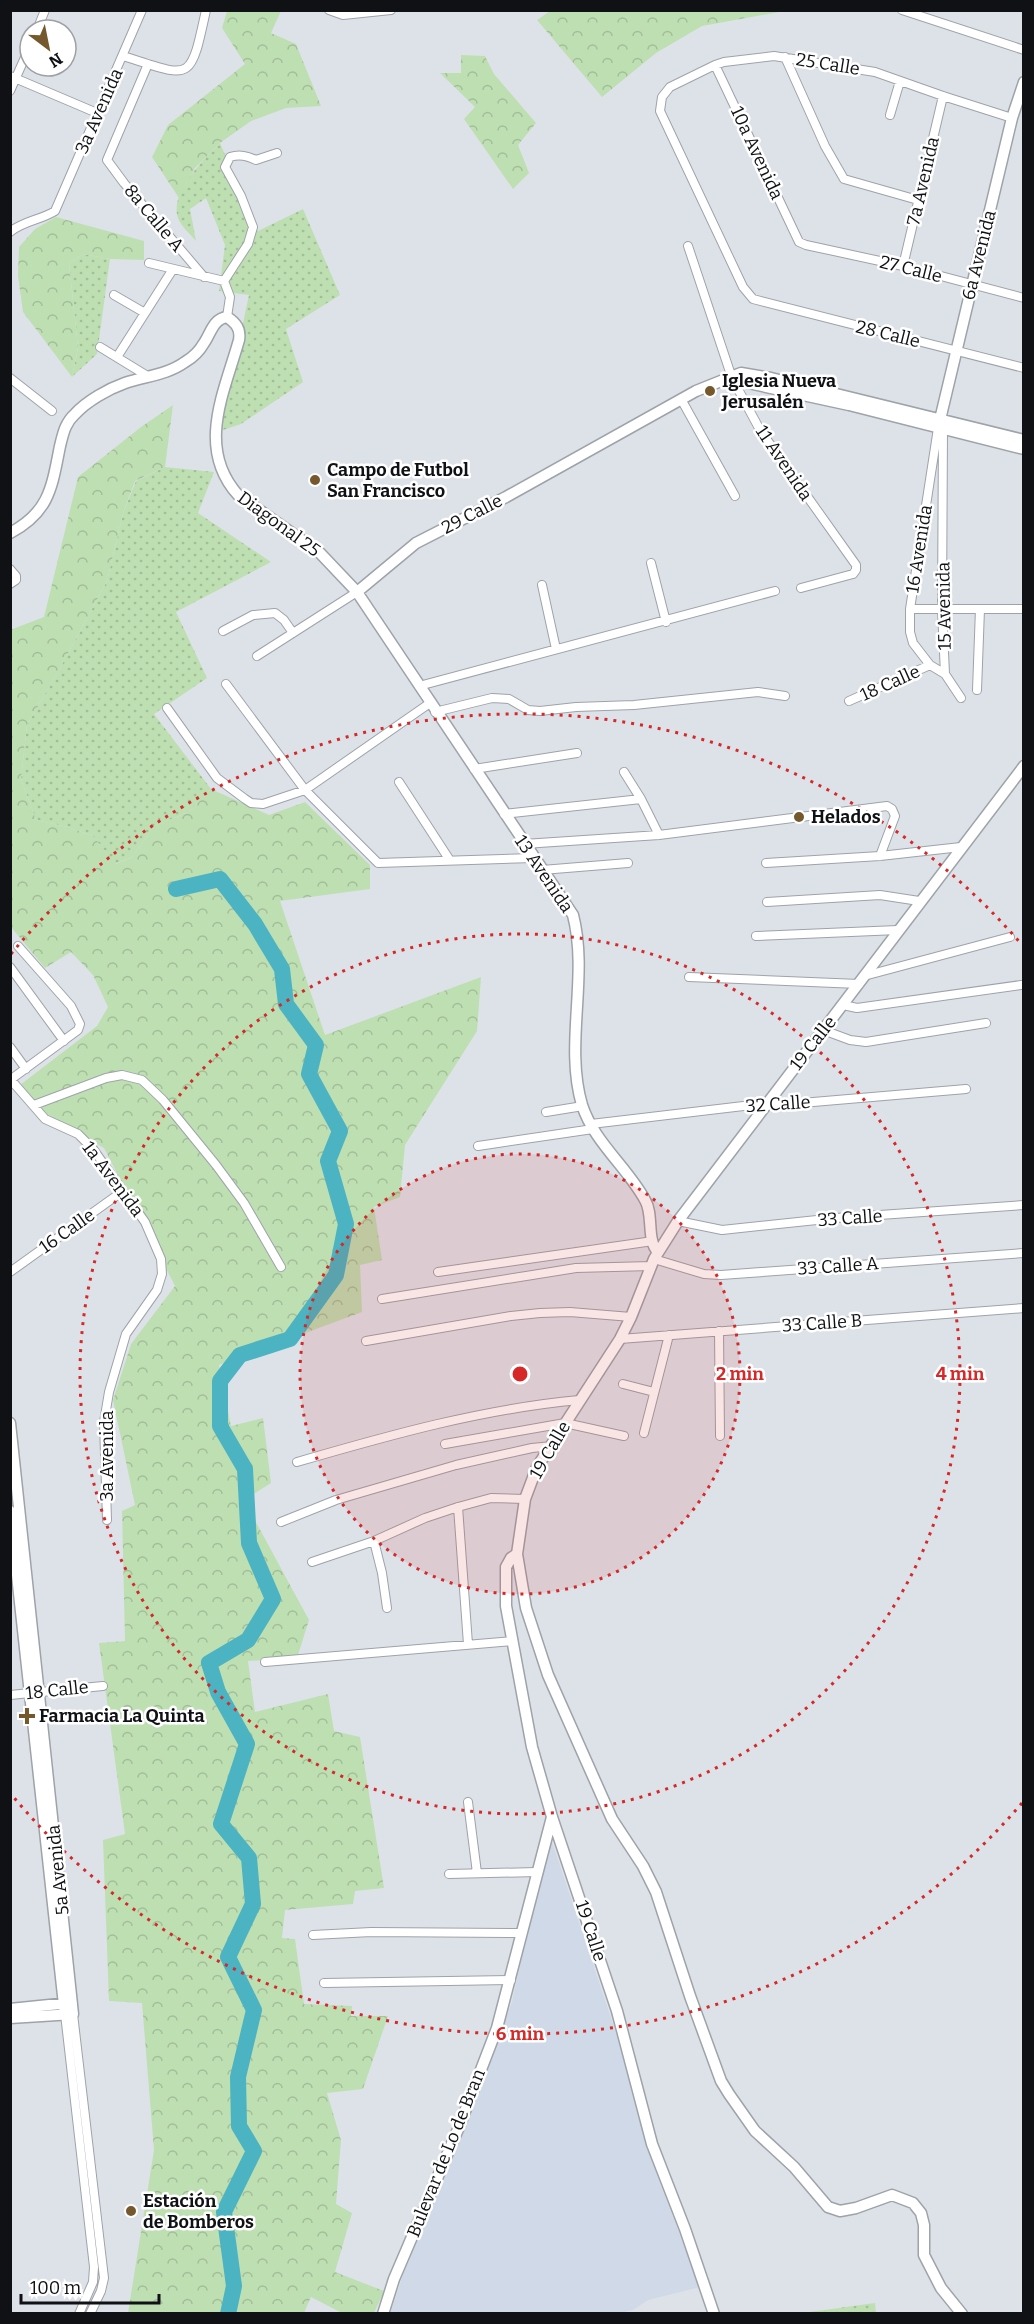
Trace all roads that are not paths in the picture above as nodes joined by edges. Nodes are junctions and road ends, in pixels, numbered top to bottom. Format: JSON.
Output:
{"nodes":[{"id":1,"x":142,"y":10,"type":"edge"},
{"id":2,"x":206,"y":10,"type":"edge"},
{"id":3,"x":328,"y":10,"type":"edge"},
{"id":4,"x":391,"y":10,"type":"edge"},
{"id":5,"x":902,"y":10,"type":"edge"},
{"id":6,"x":1023,"y":50,"type":"edge"},
{"id":7,"x":123,"y":56,"type":"junction"},
{"id":8,"x":785,"y":57,"type":"junction"},
{"id":9,"x":148,"y":64,"type":"junction"},
{"id":10,"x":715,"y":65,"type":"junction"},
{"id":11,"x":13,"y":77,"type":"edge"},
{"id":12,"x":900,"y":81,"type":"junction"},
{"id":13,"x":1023,"y":82,"type":"edge"},
{"id":14,"x":10,"y":91,"type":"edge"},
{"id":15,"x":943,"y":96,"type":"junction"},
{"id":16,"x":97,"y":113,"type":"junction"},
{"id":17,"x":890,"y":115,"type":"dead end"},
{"id":18,"x":1012,"y":117,"type":"junction"},
{"id":19,"x":277,"y":153,"type":"dead end"},
{"id":20,"x":918,"y":200,"type":"junction"},
{"id":21,"x":10,"y":232,"type":"edge"},
{"id":22,"x":798,"y":242,"type":"joint"},
{"id":23,"x":688,"y":246,"type":"dead end"},
{"id":24,"x":149,"y":263,"type":"dead end"},
{"id":25,"x":903,"y":266,"type":"junction"},
{"id":26,"x":173,"y":269,"type":"junction"},
{"id":27,"x":204,"y":277,"type":"junction"},
{"id":28,"x":224,"y":280,"type":"junction"},
{"id":29,"x":971,"y":285,"type":"junction"},
{"id":30,"x":114,"y":295,"type":"dead end"},
{"id":31,"x":1023,"y":298,"type":"edge"},
{"id":32,"x":753,"y":299,"type":"joint"},
{"id":33,"x":145,"y":313,"type":"junction"},
{"id":34,"x":227,"y":317,"type":"junction"},
{"id":35,"x":100,"y":347,"type":"dead end"},
{"id":36,"x":956,"y":351,"type":"junction"},
{"id":37,"x":117,"y":357,"type":"junction"},
{"id":38,"x":1023,"y":368,"type":"edge"},
{"id":39,"x":149,"y":377,"type":"junction"},
{"id":40,"x":10,"y":378,"type":"edge"},
{"id":41,"x":732,"y":378,"type":"junction"},
{"id":42,"x":681,"y":399,"type":"junction"},
{"id":43,"x":52,"y":411,"type":"dead end"},
{"id":44,"x":940,"y":425,"type":"junction"},
{"id":45,"x":1023,"y":440,"type":"edge"},
{"id":46,"x":1023,"y":449,"type":"edge"},
{"id":47,"x":735,"y":496,"type":"dead end"},
{"id":48,"x":10,"y":533,"type":"edge"},
{"id":49,"x":651,"y":563,"type":"dead end"},
{"id":50,"x":10,"y":569,"type":"edge"},
{"id":51,"x":10,"y":584,"type":"edge"},
{"id":52,"x":542,"y":585,"type":"dead end"},
{"id":53,"x":801,"y":588,"type":"dead end"},
{"id":54,"x":775,"y":591,"type":"dead end"},
{"id":55,"x":357,"y":592,"type":"junction"},
{"id":56,"x":910,"y":609,"type":"junction"},
{"id":57,"x":942,"y":609,"type":"junction"},
{"id":58,"x":980,"y":609,"type":"junction"},
{"id":59,"x":1023,"y":609,"type":"edge"},
{"id":60,"x":666,"y":622,"type":"junction"},
{"id":61,"x":223,"y":631,"type":"dead end"},
{"id":62,"x":292,"y":633,"type":"junction"},
{"id":63,"x":556,"y":649,"type":"junction"},
{"id":64,"x":257,"y":656,"type":"dead end"},
{"id":65,"x":930,"y":665,"type":"junction"},
{"id":66,"x":945,"y":674,"type":"junction"},
{"id":67,"x":226,"y":684,"type":"dead end"},
{"id":68,"x":419,"y":686,"type":"junction"},
{"id":69,"x":977,"y":690,"type":"dead end"},
{"id":70,"x":785,"y":696,"type":"dead end"},
{"id":71,"x":961,"y":698,"type":"dead end"},
{"id":72,"x":849,"y":700,"type":"dead end"},
{"id":73,"x":433,"y":707,"type":"junction"},
{"id":74,"x":167,"y":708,"type":"dead end"},
{"id":75,"x":577,"y":753,"type":"dead end"},
{"id":76,"x":1023,"y":765,"type":"edge"},
{"id":77,"x":474,"y":769,"type":"junction"},
{"id":78,"x":624,"y":771,"type":"dead end"},
{"id":79,"x":399,"y":782,"type":"dead end"},
{"id":80,"x":305,"y":790,"type":"junction"},
{"id":81,"x":641,"y":799,"type":"junction"},
{"id":82,"x":504,"y":814,"type":"junction"},
{"id":83,"x":659,"y":836,"type":"junction"},
{"id":84,"x":524,"y":844,"type":"junction"},
{"id":85,"x":961,"y":847,"type":"junction"},
{"id":86,"x":880,"y":856,"type":"junction"},
{"id":87,"x":533,"y":858,"type":"junction"},
{"id":88,"x":449,"y":859,"type":"junction"},
{"id":89,"x":628,"y":863,"type":"dead end"},
{"id":90,"x":766,"y":863,"type":"dead end"},
{"id":91,"x":542,"y":870,"type":"junction"},
{"id":92,"x":919,"y":901,"type":"junction"},
{"id":93,"x":767,"y":902,"type":"dead end"},
{"id":94,"x":898,"y":930,"type":"junction"},
{"id":95,"x":756,"y":936,"type":"dead end"},
{"id":96,"x":1010,"y":937,"type":"dead end"},
{"id":97,"x":18,"y":946,"type":"dead end"},
{"id":98,"x":10,"y":967,"type":"edge"},
{"id":99,"x":689,"y":977,"type":"dead end"},
{"id":100,"x":861,"y":980,"type":"junction"},
{"id":101,"x":1021,"y":985,"type":"dead end"},
{"id":102,"x":843,"y":1005,"type":"junction"},
{"id":103,"x":986,"y":1023,"type":"dead end"},
{"id":104,"x":823,"y":1030,"type":"junction"},
{"id":105,"x":64,"y":1041,"type":"junction"},
{"id":106,"x":10,"y":1047,"type":"edge"},
{"id":107,"x":26,"y":1069,"type":"junction"},
{"id":108,"x":11,"y":1080,"type":"edge"},
{"id":109,"x":966,"y":1089,"type":"dead end"},
{"id":110,"x":33,"y":1105,"type":"junction"},
{"id":111,"x":583,"y":1106,"type":"junction"},
{"id":112,"x":764,"y":1106,"type":"junction"},
{"id":113,"x":546,"y":1112,"type":"dead end"},
{"id":114,"x":592,"y":1126,"type":"junction"},
{"id":115,"x":478,"y":1146,"type":"dead end"},
{"id":116,"x":123,"y":1191,"type":"junction"},
{"id":117,"x":1023,"y":1205,"type":"edge"},
{"id":118,"x":678,"y":1221,"type":"junction"},
{"id":119,"x":653,"y":1241,"type":"junction"},
{"id":120,"x":1023,"y":1253,"type":"edge"},
{"id":121,"x":654,"y":1259,"type":"junction"},
{"id":122,"x":281,"y":1267,"type":"dead end"},
{"id":123,"x":10,"y":1272,"type":"edge"},
{"id":124,"x":438,"y":1272,"type":"dead end"},
{"id":125,"x":162,"y":1274,"type":"joint"},
{"id":126,"x":382,"y":1299,"type":"dead end"},
{"id":127,"x":1023,"y":1308,"type":"edge"},
{"id":128,"x":631,"y":1317,"type":"junction"},
{"id":129,"x":719,"y":1331,"type":"junction"},
{"id":130,"x":669,"y":1335,"type":"junction"},
{"id":131,"x":620,"y":1339,"type":"junction"},
{"id":132,"x":366,"y":1341,"type":"dead end"},
{"id":133,"x":623,"y":1384,"type":"dead end"},
{"id":134,"x":654,"y":1392,"type":"junction"},
{"id":135,"x":579,"y":1400,"type":"junction"},
{"id":136,"x":10,"y":1423,"type":"edge"},
{"id":137,"x":565,"y":1423,"type":"junction"},
{"id":138,"x":644,"y":1433,"type":"dead end"},
{"id":139,"x":624,"y":1436,"type":"dead end"},
{"id":140,"x":720,"y":1436,"type":"dead end"},
{"id":141,"x":445,"y":1444,"type":"dead end"},
{"id":142,"x":552,"y":1446,"type":"junction"},
{"id":143,"x":297,"y":1462,"type":"dead end"},
{"id":144,"x":525,"y":1499,"type":"junction"},
{"id":145,"x":458,"y":1507,"type":"junction"},
{"id":146,"x":10,"y":1511,"type":"edge"},
{"id":147,"x":107,"y":1520,"type":"dead end"},
{"id":148,"x":281,"y":1522,"type":"dead end"},
{"id":149,"x":374,"y":1541,"type":"junction"},
{"id":150,"x":517,"y":1554,"type":"junction"},
{"id":151,"x":312,"y":1562,"type":"dead end"},
{"id":152,"x":387,"y":1608,"type":"dead end"},
{"id":153,"x":512,"y":1641,"type":"junction"},
{"id":154,"x":468,"y":1644,"type":"junction"},
{"id":155,"x":265,"y":1662,"type":"dead end"},
{"id":156,"x":103,"y":1686,"type":"dead end"},
{"id":157,"x":36,"y":1693,"type":"junction"},
{"id":158,"x":10,"y":1695,"type":"edge"},
{"id":159,"x":468,"y":1802,"type":"dead end"},
{"id":160,"x":552,"y":1816,"type":"junction"},
{"id":161,"x":537,"y":1872,"type":"junction"},
{"id":162,"x":477,"y":1873,"type":"junction"},
{"id":163,"x":449,"y":1874,"type":"dead end"},
{"id":164,"x":520,"y":1933,"type":"junction"},
{"id":165,"x":313,"y":1935,"type":"dead end"},
{"id":166,"x":511,"y":1980,"type":"junction"},
{"id":167,"x":324,"y":1983,"type":"dead end"},
{"id":168,"x":10,"y":2008,"type":"edge"},
{"id":169,"x":69,"y":2008,"type":"junction"},
{"id":170,"x":10,"y":2018,"type":"edge"},
{"id":171,"x":88,"y":2181,"type":"junction"},
{"id":172,"x":79,"y":2313,"type":"edge"},
{"id":173,"x":90,"y":2313,"type":"edge"},
{"id":174,"x":383,"y":2313,"type":"edge"},
{"id":175,"x":714,"y":2313,"type":"edge"},
{"id":176,"x":962,"y":2313,"type":"edge"}],
"edges":[{"from":1,"to":7,"type":"street","name":"3a Avenida"},
{"from":2,"to":9,"type":"street"},
{"from":3,"to":4,"type":"street"},
{"from":5,"to":6,"type":"street"},
{"from":7,"to":9,"type":"street"},
{"from":7,"to":16,"type":"street","name":"3a Avenida"},
{"from":8,"to":10,"type":"street","name":"25 Calle"},
{"from":8,"to":12,"type":"street","name":"25 Calle"},
{"from":8,"to":20,"type":"street"},
{"from":9,"to":27,"type":"street","name":"8a Calle A"},
{"from":10,"to":22,"type":"street","name":"10a Avenida"},
{"from":10,"to":32,"type":"street","name":"25 Calle"},
{"from":11,"to":14,"type":"street"},
{"from":11,"to":16,"type":"street"},
{"from":12,"to":15,"type":"street","name":"25 Calle"},
{"from":12,"to":17,"type":"street"},
{"from":13,"to":18,"type":"street","name":"6a Avenida"},
{"from":15,"to":18,"type":"street","name":"25 Calle"},
{"from":15,"to":20,"type":"street","name":"7a Avenida"},
{"from":16,"to":21,"type":"street","name":"3a Avenida"},
{"from":18,"to":29,"type":"street","name":"6a Avenida"},
{"from":19,"to":28,"type":"street"},
{"from":20,"to":25,"type":"street","name":"7a Avenida"},
{"from":22,"to":25,"type":"street","name":"27 Calle"},
{"from":23,"to":41,"type":"street","name":"11 Avenida"},
{"from":24,"to":26,"type":"street"},
{"from":25,"to":29,"type":"street","name":"27 Calle"},
{"from":26,"to":27,"type":"street"},
{"from":26,"to":33,"type":"street"},
{"from":27,"to":28,"type":"street"},
{"from":28,"to":34,"type":"street"},
{"from":29,"to":31,"type":"street","name":"27 Calle"},
{"from":29,"to":36,"type":"street","name":"6a Avenida"},
{"from":30,"to":33,"type":"street"},
{"from":32,"to":36,"type":"street","name":"28 Calle"},
{"from":33,"to":37,"type":"street"},
{"from":34,"to":39,"type":"street"},
{"from":34,"to":55,"type":"street","name":"Diagonal 25"},
{"from":35,"to":37,"type":"street"},
{"from":36,"to":38,"type":"street","name":"28 Calle"},
{"from":36,"to":44,"type":"street","name":"6a Avenida"},
{"from":37,"to":39,"type":"street"},
{"from":39,"to":48,"type":"street"},
{"from":40,"to":43,"type":"street"},
{"from":41,"to":42,"type":"street","name":"29 Calle"},
{"from":41,"to":44,"type":"street","name":"29 Calle"},
{"from":41,"to":53,"type":"street","name":"11 Avenida"},
{"from":42,"to":47,"type":"street"},
{"from":42,"to":55,"type":"street","name":"29 Calle"},
{"from":44,"to":45,"type":"street"},
{"from":44,"to":46,"type":"street"},
{"from":44,"to":56,"type":"street","name":"16 Avenida"},
{"from":44,"to":57,"type":"street","name":"15 Avenida"},
{"from":49,"to":60,"type":"street"},
{"from":50,"to":51,"type":"street"},
{"from":52,"to":63,"type":"street"},
{"from":54,"to":60,"type":"street"},
{"from":55,"to":62,"type":"street","name":"29 Calle"},
{"from":55,"to":68,"type":"street","name":"13 Avenida"},
{"from":56,"to":57,"type":"street"},
{"from":56,"to":65,"type":"street","name":"16 Avenida"},
{"from":57,"to":58,"type":"street"},
{"from":57,"to":66,"type":"street","name":"15 Avenida"},
{"from":58,"to":59,"type":"street"},
{"from":58,"to":69,"type":"street"},
{"from":60,"to":63,"type":"street"},
{"from":61,"to":62,"type":"street"},
{"from":62,"to":64,"type":"street","name":"29 Calle"},
{"from":63,"to":68,"type":"street"},
{"from":65,"to":66,"type":"street"},
{"from":65,"to":72,"type":"street","name":"18 Calle"},
{"from":66,"to":71,"type":"street"},
{"from":67,"to":80,"type":"street"},
{"from":68,"to":73,"type":"street","name":"13 Avenida"},
{"from":70,"to":73,"type":"street"},
{"from":73,"to":77,"type":"street","name":"13 Avenida"},
{"from":73,"to":80,"type":"street"},
{"from":74,"to":80,"type":"street"},
{"from":75,"to":77,"type":"street"},
{"from":76,"to":85,"type":"street","name":"19 Calle"},
{"from":77,"to":82,"type":"street","name":"13 Avenida"},
{"from":78,"to":81,"type":"street"},
{"from":79,"to":88,"type":"street"},
{"from":80,"to":88,"type":"street"},
{"from":81,"to":82,"type":"street"},
{"from":81,"to":83,"type":"street"},
{"from":82,"to":84,"type":"street","name":"13 Avenida"},
{"from":83,"to":84,"type":"street"},
{"from":83,"to":86,"type":"street"},
{"from":84,"to":87,"type":"street","name":"13 Avenida"},
{"from":85,"to":86,"type":"street"},
{"from":85,"to":92,"type":"street","name":"19 Calle"},
{"from":86,"to":90,"type":"street"},
{"from":87,"to":88,"type":"street"},
{"from":87,"to":91,"type":"street","name":"13 Avenida"},
{"from":89,"to":91,"type":"street"},
{"from":91,"to":111,"type":"street","name":"13 Avenida"},
{"from":92,"to":93,"type":"street"},
{"from":92,"to":94,"type":"street","name":"19 Calle"},
{"from":94,"to":95,"type":"street"},
{"from":94,"to":100,"type":"street","name":"19 Calle"},
{"from":96,"to":100,"type":"street"},
{"from":97,"to":105,"type":"street"},
{"from":98,"to":105,"type":"street"},
{"from":99,"to":100,"type":"street"},
{"from":100,"to":102,"type":"street","name":"19 Calle"},
{"from":101,"to":102,"type":"street"},
{"from":102,"to":104,"type":"street","name":"19 Calle"},
{"from":103,"to":104,"type":"street"},
{"from":104,"to":112,"type":"street","name":"19 Calle"},
{"from":105,"to":107,"type":"street"},
{"from":106,"to":107,"type":"street"},
{"from":107,"to":108,"type":"street"},
{"from":108,"to":110,"type":"street","name":"1a Avenida"},
{"from":109,"to":112,"type":"street","name":"32 Calle"},
{"from":110,"to":116,"type":"street","name":"1a Avenida"},
{"from":110,"to":122,"type":"street"},
{"from":111,"to":113,"type":"street"},
{"from":111,"to":114,"type":"street","name":"13 Avenida"},
{"from":112,"to":114,"type":"street","name":"32 Calle"},
{"from":112,"to":118,"type":"street","name":"19 Calle"},
{"from":114,"to":115,"type":"street","name":"32 Calle"},
{"from":114,"to":119,"type":"street","name":"13 Avenida"},
{"from":116,"to":123,"type":"street","name":"16 Calle"},
{"from":116,"to":125,"type":"street","name":"1a Avenida"},
{"from":117,"to":118,"type":"street","name":"33 Calle"},
{"from":118,"to":121,"type":"street","name":"19 Calle"},
{"from":119,"to":121,"type":"street","name":"13 Avenida"},
{"from":119,"to":124,"type":"street"},
{"from":120,"to":121,"type":"street","name":"33 Calle A"},
{"from":121,"to":126,"type":"street","name":"33 Calle A"},
{"from":121,"to":128,"type":"street","name":"19 Calle"},
{"from":125,"to":147,"type":"street","name":"3a Avenida"},
{"from":127,"to":129,"type":"street","name":"33 Calle B"},
{"from":128,"to":131,"type":"street","name":"19 Calle"},
{"from":128,"to":132,"type":"street"},
{"from":129,"to":130,"type":"street","name":"33 Calle B"},
{"from":129,"to":140,"type":"street"},
{"from":130,"to":131,"type":"street","name":"33 Calle B"},
{"from":130,"to":134,"type":"street"},
{"from":131,"to":135,"type":"street","name":"19 Calle"},
{"from":133,"to":134,"type":"street"},
{"from":134,"to":138,"type":"street"},
{"from":135,"to":137,"type":"street","name":"19 Calle"},
{"from":135,"to":143,"type":"street"},
{"from":136,"to":157,"type":"street","name":"5a Avenida"},
{"from":137,"to":139,"type":"street"},
{"from":137,"to":141,"type":"street"},
{"from":137,"to":142,"type":"street","name":"19 Calle"},
{"from":142,"to":144,"type":"street","name":"19 Calle"},
{"from":142,"to":148,"type":"street"},
{"from":144,"to":145,"type":"street"},
{"from":144,"to":150,"type":"street","name":"19 Calle"},
{"from":145,"to":149,"type":"street"},
{"from":145,"to":154,"type":"street"},
{"from":146,"to":157,"type":"street","name":"5a Avenida"},
{"from":149,"to":151,"type":"street"},
{"from":149,"to":152,"type":"street"},
{"from":150,"to":153,"type":"street","name":"19 Calle"},
{"from":150,"to":176,"type":"street"},
{"from":153,"to":154,"type":"street"},
{"from":153,"to":160,"type":"street","name":"19 Calle"},
{"from":154,"to":155,"type":"street"},
{"from":156,"to":157,"type":"street","name":"18 Calle"},
{"from":157,"to":158,"type":"street","name":"18 Calle"},
{"from":157,"to":169,"type":"street","name":"5a Avenida"},
{"from":159,"to":162,"type":"street"},
{"from":160,"to":161,"type":"street","name":"Bulevar de Lo de Bran"},
{"from":160,"to":175,"type":"street","name":"19 Calle"},
{"from":161,"to":162,"type":"street"},
{"from":161,"to":164,"type":"street","name":"Bulevar de Lo de Bran"},
{"from":162,"to":163,"type":"street"},
{"from":164,"to":165,"type":"street"},
{"from":164,"to":166,"type":"street","name":"Bulevar de Lo de Bran"},
{"from":166,"to":167,"type":"street"},
{"from":166,"to":174,"type":"street","name":"Bulevar de Lo de Bran"},
{"from":168,"to":169,"type":"street"},
{"from":169,"to":170,"type":"street"},
{"from":169,"to":171,"type":"street","name":"5a Avenida"},
{"from":171,"to":172,"type":"street","name":"5a Avenida"},
{"from":171,"to":173,"type":"street","name":"5a Avenida"}]}
